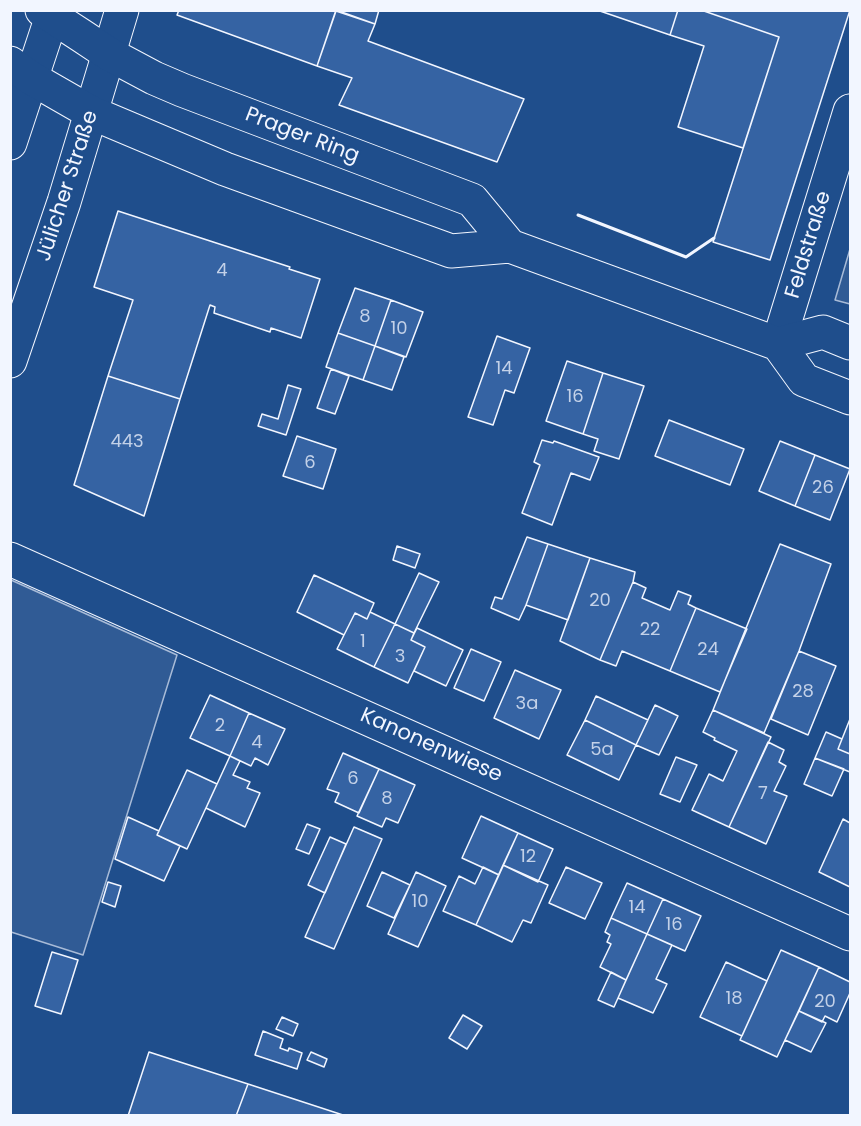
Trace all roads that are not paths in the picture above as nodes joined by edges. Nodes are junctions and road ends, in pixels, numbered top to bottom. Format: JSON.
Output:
{"nodes":[{"id":1,"x":122,"y":10,"type":"edge"},
{"id":2,"x":49,"y":12,"type":"edge"},
{"id":3,"x":109,"y":54,"type":"junction"},
{"id":4,"x":21,"y":71,"type":"edge"},
{"id":5,"x":850,"y":111,"type":"edge"},
{"id":6,"x":92,"y":112,"type":"junction"},
{"id":7,"x":10,"y":143,"type":"edge"},
{"id":8,"x":510,"y":246,"type":"junction"},
{"id":9,"x":850,"y":343,"type":"edge"},
{"id":10,"x":778,"y":344,"type":"junction"},
{"id":11,"x":10,"y":361,"type":"edge"},
{"id":12,"x":850,"y":398,"type":"edge"},
{"id":13,"x":10,"y":559,"type":"edge"},
{"id":14,"x":850,"y":934,"type":"edge"}],
"edges":[{"from":1,"to":3,"type":"main road","name":"Jülicher Straße"},
{"from":2,"to":3,"type":"main road","name":"Prager Ring"},
{"from":2,"to":4,"type":"main road"},
{"from":3,"to":6,"type":"main road","name":"Jülicher Straße"},
{"from":3,"to":8,"type":"main road","name":"Prager Ring"},
{"from":4,"to":6,"type":"main road"},
{"from":4,"to":7,"type":"main road"},
{"from":5,"to":10,"type":"main road","name":"Feldstraße"},
{"from":6,"to":8,"type":"main road"},
{"from":6,"to":11,"type":"main road","name":"Jülicher Straße"},
{"from":8,"to":10,"type":"main road"},
{"from":9,"to":10,"type":"main road"},
{"from":10,"to":12,"type":"main road"},
{"from":13,"to":14,"type":"main road","name":"Kanonenwiese"}]}
